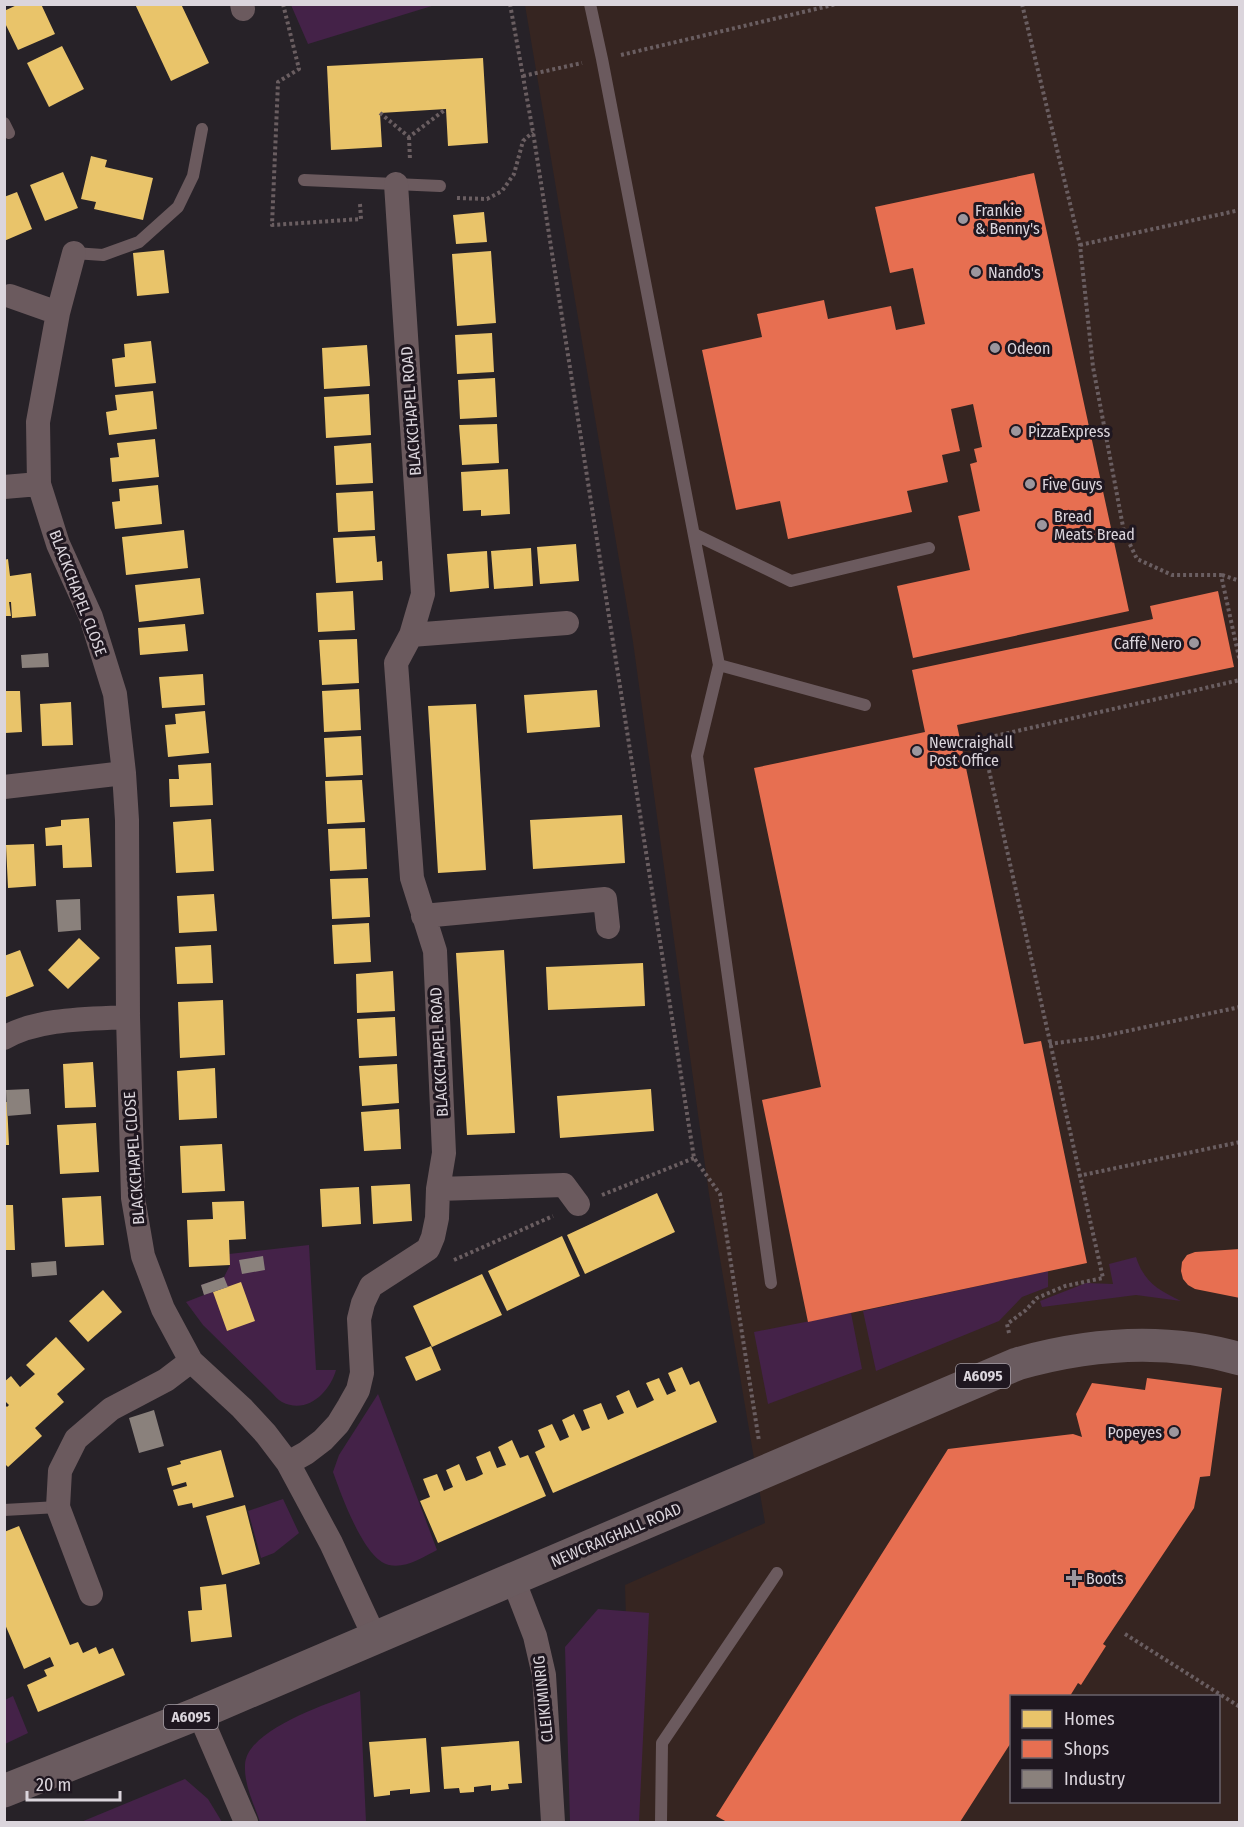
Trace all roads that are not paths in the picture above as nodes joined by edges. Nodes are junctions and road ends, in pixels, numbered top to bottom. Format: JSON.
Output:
{"nodes":[{"id":1,"x":590,"y":4,"type":"edge"},
{"id":2,"x":202,"y":129,"type":"dead end"},
{"id":3,"x":304,"y":180,"type":"dead end"},
{"id":4,"x":396,"y":184,"type":"junction"},
{"id":5,"x":440,"y":186,"type":"road end"},
{"id":6,"x":74,"y":253,"type":"joint"},
{"id":7,"x":10,"y":296,"type":"dead end"},
{"id":8,"x":58,"y":313,"type":"junction"},
{"id":9,"x":39,"y":484,"type":"junction"},
{"id":10,"x":4,"y":488,"type":"edge"},
{"id":11,"x":694,"y":534,"type":"junction"},
{"id":12,"x":929,"y":548,"type":"dead end"},
{"id":13,"x":567,"y":623,"type":"dead end"},
{"id":14,"x":411,"y":635,"type":"junction"},
{"id":15,"x":719,"y":665,"type":"junction"},
{"id":16,"x":865,"y":705,"type":"dead end"},
{"id":17,"x":124,"y":772,"type":"junction"},
{"id":18,"x":4,"y":787,"type":"edge"},
{"id":19,"x":423,"y":916,"type":"junction"},
{"id":20,"x":608,"y":927,"type":"dead end"},
{"id":21,"x":128,"y":1017,"type":"junction"},
{"id":22,"x":4,"y":1038,"type":"edge"},
{"id":23,"x":438,"y":1189,"type":"junction"},
{"id":24,"x":578,"y":1204,"type":"dead end"},
{"id":25,"x":771,"y":1282,"type":"dead end"},
{"id":26,"x":1239,"y":1359,"type":"edge"},
{"id":27,"x":191,"y":1361,"type":"junction"},
{"id":28,"x":288,"y":1463,"type":"junction"},
{"id":29,"x":58,"y":1507,"type":"junction"},
{"id":30,"x":4,"y":1510,"type":"edge"},
{"id":31,"x":777,"y":1573,"type":"dead end"},
{"id":32,"x":513,"y":1579,"type":"junction"},
{"id":33,"x":91,"y":1594,"type":"dead end"},
{"id":34,"x":375,"y":1638,"type":"junction"},
{"id":35,"x":199,"y":1713,"type":"junction"},
{"id":36,"x":4,"y":1791,"type":"edge"},
{"id":37,"x":246,"y":1822,"type":"edge"},
{"id":38,"x":554,"y":1822,"type":"edge"},
{"id":39,"x":661,"y":1822,"type":"edge"}],
"edges":[{"from":1,"to":11,"type":"lane"},
{"from":2,"to":6,"type":"lane"},
{"from":3,"to":4,"type":"lane"},
{"from":4,"to":5,"type":"lane"},
{"from":4,"to":14,"type":"street","name":"BLACKCHAPEL ROAD"},
{"from":6,"to":8,"type":"street","name":"BLACKCHAPEL CLOSE"},
{"from":7,"to":8,"type":"street"},
{"from":8,"to":9,"type":"street","name":"BLACKCHAPEL CLOSE"},
{"from":9,"to":10,"type":"street"},
{"from":9,"to":17,"type":"street","name":"BLACKCHAPEL CLOSE"},
{"from":11,"to":12,"type":"lane"},
{"from":11,"to":15,"type":"lane"},
{"from":13,"to":14,"type":"street"},
{"from":14,"to":19,"type":"street","name":"BLACKCHAPEL ROAD"},
{"from":15,"to":16,"type":"lane"},
{"from":15,"to":25,"type":"lane"},
{"from":17,"to":18,"type":"street"},
{"from":17,"to":21,"type":"street","name":"BLACKCHAPEL CLOSE"},
{"from":19,"to":20,"type":"street"},
{"from":19,"to":23,"type":"street","name":"BLACKCHAPEL ROAD"},
{"from":21,"to":22,"type":"street"},
{"from":21,"to":27,"type":"street","name":"BLACKCHAPEL CLOSE"},
{"from":23,"to":24,"type":"street"},
{"from":23,"to":28,"type":"street","name":"BLACKCHAPEL ROAD"},
{"from":26,"to":32,"type":"main road","name":"NEWCRAIGHALL ROAD","number":"A6095"},
{"from":27,"to":28,"type":"street","name":"BLACKCHAPEL CLOSE"},
{"from":27,"to":29,"type":"street"},
{"from":28,"to":34,"type":"street","name":"BLACKCHAPEL CLOSE"},
{"from":29,"to":30,"type":"lane"},
{"from":29,"to":33,"type":"street"},
{"from":31,"to":39,"type":"lane"},
{"from":32,"to":34,"type":"main road","name":"NEWCRAIGHALL ROAD","number":"A6095"},
{"from":32,"to":38,"type":"street","name":"CLEIKIMINRIG"},
{"from":34,"to":35,"type":"main road","name":"NEWCRAIGHALL ROAD","number":"A6095"},
{"from":35,"to":36,"type":"main road","name":"NEWCRAIGHALL ROAD","number":"A6095"},
{"from":35,"to":37,"type":"street"}]}
